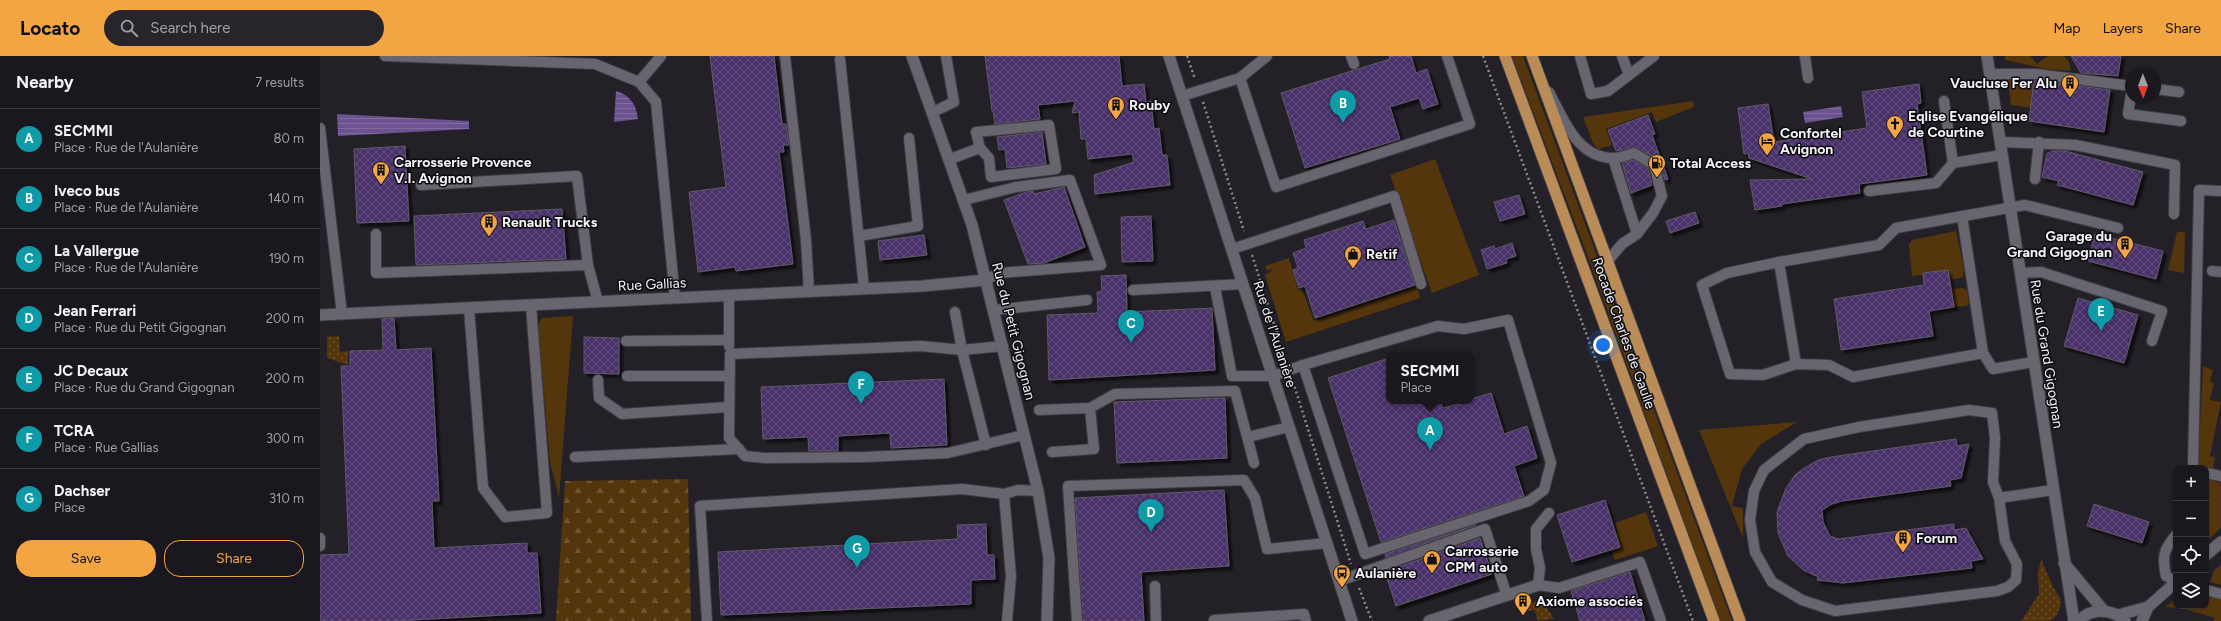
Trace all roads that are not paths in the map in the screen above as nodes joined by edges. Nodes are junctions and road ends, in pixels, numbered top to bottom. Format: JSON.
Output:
{"nodes":[{"id":1,"x":385,"y":56,"type":"edge"},
{"id":2,"x":661,"y":56,"type":"edge"},
{"id":3,"x":785,"y":56,"type":"edge"},
{"id":4,"x":912,"y":56,"type":"edge"},
{"id":5,"x":946,"y":56,"type":"edge"},
{"id":6,"x":1169,"y":56,"type":"edge"},
{"id":7,"x":1267,"y":56,"type":"edge"},
{"id":8,"x":1447,"y":56,"type":"edge"},
{"id":9,"x":1505,"y":56,"type":"edge"},
{"id":10,"x":1532,"y":56,"type":"edge"},
{"id":11,"x":1580,"y":56,"type":"edge"},
{"id":12,"x":1622,"y":56,"type":"edge"},
{"id":13,"x":1654,"y":56,"type":"edge"},
{"id":14,"x":1805,"y":56,"type":"edge"},
{"id":15,"x":1987,"y":56,"type":"edge"},
{"id":16,"x":840,"y":58,"type":"dead end"},
{"id":17,"x":1538,"y":71,"type":"junction"},
{"id":18,"x":1990,"y":74,"type":"junction"},
{"id":19,"x":1629,"y":75,"type":"junction"},
{"id":20,"x":1240,"y":78,"type":"junction"},
{"id":21,"x":1808,"y":78,"type":"dead end"},
{"id":22,"x":638,"y":82,"type":"junction"},
{"id":23,"x":2125,"y":85,"type":"edge"},
{"id":24,"x":2161,"y":90,"type":"edge"},
{"id":25,"x":2179,"y":92,"type":"dead end"},
{"id":26,"x":1182,"y":96,"type":"junction"},
{"id":27,"x":1944,"y":101,"type":"dead end"},
{"id":28,"x":2130,"y":104,"type":"edge"},
{"id":29,"x":933,"y":112,"type":"junction"},
{"id":30,"x":2181,"y":120,"type":"dead end"},
{"id":31,"x":320,"y":128,"type":"edge"},
{"id":32,"x":909,"y":138,"type":"dead end"},
{"id":33,"x":2000,"y":142,"type":"junction"},
{"id":34,"x":2039,"y":142,"type":"junction"},
{"id":35,"x":980,"y":148,"type":"junction"},
{"id":36,"x":2002,"y":155,"type":"junction"},
{"id":37,"x":1613,"y":158,"type":"junction"},
{"id":38,"x":950,"y":159,"type":"junction"},
{"id":39,"x":1953,"y":163,"type":"junction"},
{"id":40,"x":2035,"y":179,"type":"dead end"},
{"id":41,"x":422,"y":185,"type":"dead end"},
{"id":42,"x":1869,"y":191,"type":"dead end"},
{"id":43,"x":2221,"y":191,"type":"edge"},
{"id":44,"x":964,"y":200,"type":"junction"},
{"id":45,"x":2010,"y":208,"type":"junction"},
{"id":46,"x":2174,"y":214,"type":"dead end"},
{"id":47,"x":1962,"y":216,"type":"junction"},
{"id":48,"x":2118,"y":228,"type":"dead end"},
{"id":49,"x":376,"y":234,"type":"dead end"},
{"id":50,"x":1637,"y":234,"type":"junction"},
{"id":51,"x":859,"y":236,"type":"junction"},
{"id":52,"x":1232,"y":249,"type":"junction"},
{"id":53,"x":1607,"y":262,"type":"junction"},
{"id":54,"x":1779,"y":262,"type":"junction"},
{"id":55,"x":588,"y":265,"type":"junction"},
{"id":56,"x":2020,"y":273,"type":"junction"},
{"id":57,"x":986,"y":280,"type":"junction"},
{"id":58,"x":1243,"y":284,"type":"junction"},
{"id":59,"x":1421,"y":284,"type":"dead end"},
{"id":60,"x":1216,"y":287,"type":"junction"},
{"id":61,"x":864,"y":288,"type":"junction"},
{"id":62,"x":1133,"y":290,"type":"dead end"},
{"id":63,"x":809,"y":291,"type":"junction"},
{"id":64,"x":729,"y":295,"type":"junction"},
{"id":65,"x":675,"y":298,"type":"junction"},
{"id":66,"x":1087,"y":300,"type":"dead end"},
{"id":67,"x":598,"y":302,"type":"junction"},
{"id":68,"x":531,"y":306,"type":"junction"},
{"id":69,"x":469,"y":308,"type":"junction"},
{"id":70,"x":994,"y":310,"type":"junction"},
{"id":71,"x":955,"y":312,"type":"dead end"},
{"id":72,"x":342,"y":314,"type":"junction"},
{"id":73,"x":320,"y":315,"type":"edge"},
{"id":74,"x":729,"y":340,"type":"junction"},
{"id":75,"x":626,"y":341,"type":"dead end"},
{"id":76,"x":2152,"y":341,"type":"dead end"},
{"id":77,"x":1003,"y":346,"type":"junction"},
{"id":78,"x":962,"y":350,"type":"junction"},
{"id":79,"x":1984,"y":353,"type":"junction"},
{"id":80,"x":730,"y":354,"type":"junction"},
{"id":81,"x":2033,"y":362,"type":"junction"},
{"id":82,"x":1796,"y":364,"type":"junction"},
{"id":83,"x":1302,"y":365,"type":"junction"},
{"id":84,"x":627,"y":376,"type":"dead end"},
{"id":85,"x":729,"y":376,"type":"junction"},
{"id":86,"x":1273,"y":376,"type":"junction"},
{"id":87,"x":598,"y":380,"type":"dead end"},
{"id":88,"x":730,"y":407,"type":"junction"},
{"id":89,"x":1090,"y":408,"type":"junction"},
{"id":90,"x":1039,"y":410,"type":"dead end"},
{"id":91,"x":1289,"y":426,"type":"junction"},
{"id":92,"x":1024,"y":435,"type":"junction"},
{"id":93,"x":1248,"y":437,"type":"junction"},
{"id":94,"x":986,"y":444,"type":"junction"},
{"id":95,"x":739,"y":449,"type":"junction"},
{"id":96,"x":1052,"y":452,"type":"dead end"},
{"id":97,"x":575,"y":457,"type":"dead end"},
{"id":98,"x":1254,"y":463,"type":"dead end"},
{"id":99,"x":2193,"y":465,"type":"edge"},
{"id":100,"x":2209,"y":474,"type":"edge"},
{"id":101,"x":2221,"y":476,"type":"edge"},
{"id":102,"x":2052,"y":490,"type":"junction"},
{"id":103,"x":1038,"y":491,"type":"junction"},
{"id":104,"x":1004,"y":494,"type":"junction"},
{"id":105,"x":1999,"y":498,"type":"junction"},
{"id":106,"x":1549,"y":513,"type":"dead end"},
{"id":107,"x":2174,"y":537,"type":"edge"},
{"id":108,"x":320,"y":538,"type":"edge"},
{"id":109,"x":2221,"y":542,"type":"edge"},
{"id":110,"x":1327,"y":543,"type":"junction"},
{"id":111,"x":320,"y":546,"type":"edge"},
{"id":112,"x":2209,"y":552,"type":"edge"},
{"id":113,"x":2064,"y":562,"type":"junction"},
{"id":114,"x":2173,"y":580,"type":"edge"},
{"id":115,"x":1339,"y":581,"type":"junction"},
{"id":116,"x":1538,"y":585,"type":"junction"},
{"id":117,"x":2173,"y":585,"type":"edge"},
{"id":118,"x":1155,"y":586,"type":"dead end"},
{"id":119,"x":2209,"y":591,"type":"edge"},
{"id":120,"x":2221,"y":594,"type":"edge"},
{"id":121,"x":1507,"y":596,"type":"junction"},
{"id":122,"x":2148,"y":607,"type":"junction"},
{"id":123,"x":2104,"y":611,"type":"junction"},
{"id":124,"x":1455,"y":618,"type":"edge"},
{"id":125,"x":2121,"y":618,"type":"edge"},
{"id":126,"x":1214,"y":620,"type":"edge"},
{"id":127,"x":707,"y":621,"type":"edge"},
{"id":128,"x":1007,"y":621,"type":"edge"},
{"id":129,"x":1047,"y":621,"type":"edge"},
{"id":130,"x":1077,"y":621,"type":"edge"},
{"id":131,"x":1156,"y":621,"type":"edge"},
{"id":132,"x":1306,"y":621,"type":"edge"},
{"id":133,"x":1352,"y":621,"type":"edge"},
{"id":134,"x":1429,"y":621,"type":"edge"},
{"id":135,"x":1661,"y":621,"type":"edge"},
{"id":136,"x":1714,"y":621,"type":"edge"},
{"id":137,"x":1740,"y":621,"type":"edge"},
{"id":138,"x":2074,"y":621,"type":"edge"},
{"id":139,"x":2079,"y":621,"type":"edge"},
{"id":140,"x":2142,"y":621,"type":"edge"}],
"edges":[{"from":1,"to":22,"type":"lane"},
{"from":2,"to":22,"type":"lane"},
{"from":3,"to":63,"type":"lane"},
{"from":4,"to":29,"type":"street","name":"Rue du Petit Gigognan"},
{"from":5,"to":29,"type":"lane"},
{"from":6,"to":26,"type":"street","name":"Rue de l'Aulanière"},
{"from":7,"to":20,"type":"lane"},
{"from":8,"to":20,"type":"lane"},
{"from":9,"to":136,"type":"main road","name":"Rocade Charles de Gaulle"},
{"from":10,"to":17,"type":"main road","name":"Rocade Charles de Gaulle"},
{"from":11,"to":19,"type":"lane"},
{"from":12,"to":19,"type":"lane"},
{"from":13,"to":19,"type":"lane"},
{"from":14,"to":21,"type":"lane"},
{"from":15,"to":18,"type":"street","name":"Rue du Grand Gigognan"},
{"from":16,"to":51,"type":"lane"},
{"from":17,"to":37,"type":"lane"},
{"from":17,"to":53,"type":"main road","name":"Rocade Charles de Gaulle"},
{"from":18,"to":23,"type":"lane"},
{"from":18,"to":33,"type":"street","name":"Rue du Grand Gigognan"},
{"from":20,"to":26,"type":"lane"},
{"from":22,"to":65,"type":"lane"},
{"from":24,"to":25,"type":"lane"},
{"from":26,"to":52,"type":"street","name":"Rue de l'Aulanière"},
{"from":27,"to":39,"type":"lane"},
{"from":28,"to":30,"type":"lane"},
{"from":29,"to":38,"type":"street","name":"Rue du Petit Gigognan"},
{"from":31,"to":72,"type":"lane"},
{"from":32,"to":51,"type":"lane"},
{"from":33,"to":34,"type":"lane"},
{"from":33,"to":36,"type":"street","name":"Rue du Grand Gigognan"},
{"from":34,"to":40,"type":"lane"},
{"from":34,"to":46,"type":"lane"},
{"from":35,"to":35,"type":"lane"},
{"from":35,"to":38,"type":"lane"},
{"from":36,"to":39,"type":"lane"},
{"from":36,"to":45,"type":"street","name":"Rue du Grand Gigognan"},
{"from":37,"to":50,"type":"lane"},
{"from":37,"to":50,"type":"lane"},
{"from":38,"to":44,"type":"street","name":"Rue du Petit Gigognan"},
{"from":39,"to":42,"type":"lane"},
{"from":41,"to":55,"type":"lane"},
{"from":43,"to":99,"type":"lane"},
{"from":44,"to":57,"type":"street","name":"Rue du Petit Gigognan"},
{"from":44,"to":57,"type":"lane"},
{"from":45,"to":47,"type":"lane"},
{"from":45,"to":48,"type":"lane"},
{"from":45,"to":56,"type":"street","name":"Rue du Grand Gigognan"},
{"from":47,"to":54,"type":"lane"},
{"from":47,"to":79,"type":"lane"},
{"from":49,"to":55,"type":"lane"},
{"from":50,"to":53,"type":"lane"},
{"from":51,"to":61,"type":"lane"},
{"from":52,"to":58,"type":"street","name":"Rue de l'Aulanière"},
{"from":52,"to":59,"type":"lane"},
{"from":53,"to":137,"type":"main road","name":"Rocade Charles de Gaulle"},
{"from":54,"to":82,"type":"lane"},
{"from":54,"to":82,"type":"lane"},
{"from":55,"to":67,"type":"lane"},
{"from":56,"to":76,"type":"lane"},
{"from":56,"to":81,"type":"street","name":"Rue du Grand Gigognan"},
{"from":57,"to":61,"type":"street","name":"Rue Gallias"},
{"from":57,"to":70,"type":"street","name":"Rue du Petit Gigognan"},
{"from":58,"to":60,"type":"lane"},
{"from":58,"to":86,"type":"street","name":"Rue de l'Aulanière"},
{"from":60,"to":62,"type":"lane"},
{"from":60,"to":86,"type":"lane"},
{"from":61,"to":63,"type":"street","name":"Rue Gallias"},
{"from":63,"to":64,"type":"street","name":"Rue Gallias"},
{"from":64,"to":65,"type":"street","name":"Rue Gallias"},
{"from":64,"to":74,"type":"lane"},
{"from":65,"to":67,"type":"street","name":"Rue Gallias"},
{"from":66,"to":70,"type":"lane"},
{"from":67,"to":68,"type":"street","name":"Rue Gallias"},
{"from":68,"to":69,"type":"street","name":"Rue Gallias"},
{"from":68,"to":69,"type":"lane"},
{"from":69,"to":72,"type":"street","name":"Rue Gallias"},
{"from":70,"to":77,"type":"street","name":"Rue du Petit Gigognan"},
{"from":71,"to":78,"type":"lane"},
{"from":72,"to":73,"type":"street","name":"Rue Gallias"},
{"from":74,"to":75,"type":"lane"},
{"from":74,"to":80,"type":"lane"},
{"from":77,"to":78,"type":"lane"},
{"from":77,"to":92,"type":"street","name":"Rue du Petit Gigognan"},
{"from":78,"to":80,"type":"lane"},
{"from":78,"to":94,"type":"lane"},
{"from":79,"to":81,"type":"lane"},
{"from":79,"to":82,"type":"lane"},
{"from":80,"to":85,"type":"lane"},
{"from":81,"to":102,"type":"street","name":"Rue du Grand Gigognan"},
{"from":83,"to":83,"type":"lane"},
{"from":83,"to":86,"type":"lane"},
{"from":84,"to":85,"type":"lane"},
{"from":85,"to":88,"type":"lane"},
{"from":86,"to":91,"type":"street","name":"Rue de l'Aulanière"},
{"from":87,"to":88,"type":"lane"},
{"from":88,"to":95,"type":"lane"},
{"from":89,"to":90,"type":"lane"},
{"from":89,"to":93,"type":"lane"},
{"from":89,"to":96,"type":"lane"},
{"from":91,"to":93,"type":"lane"},
{"from":91,"to":110,"type":"street","name":"Rue de l'Aulanière"},
{"from":92,"to":94,"type":"lane"},
{"from":92,"to":103,"type":"street","name":"Rue du Petit Gigognan"},
{"from":93,"to":98,"type":"lane"},
{"from":94,"to":95,"type":"lane"},
{"from":95,"to":97,"type":"lane"},
{"from":100,"to":101,"type":"lane"},
{"from":102,"to":105,"type":"lane"},
{"from":102,"to":113,"type":"street","name":"Rue du Grand Gigognan"},
{"from":103,"to":104,"type":"lane"},
{"from":103,"to":129,"type":"street","name":"Rue du Petit Gigognan"},
{"from":104,"to":127,"type":"lane"},
{"from":104,"to":128,"type":"lane"},
{"from":105,"to":105,"type":"lane"},
{"from":106,"to":116,"type":"lane"},
{"from":107,"to":114,"type":"lane"},
{"from":108,"to":111,"type":"lane"},
{"from":109,"to":112,"type":"street"},
{"from":110,"to":115,"type":"street","name":"Rue de l'Aulanière"},
{"from":110,"to":130,"type":"lane"},
{"from":113,"to":123,"type":"street"},
{"from":113,"to":138,"type":"street","name":"Rue du Grand Gigognan"},
{"from":115,"to":121,"type":"lane"},
{"from":115,"to":133,"type":"street","name":"Rue de l'Aulanière"},
{"from":116,"to":121,"type":"street"},
{"from":116,"to":135,"type":"lane"},
{"from":117,"to":122,"type":"street"},
{"from":118,"to":131,"type":"lane"},
{"from":119,"to":120,"type":"lane"},
{"from":121,"to":124,"type":"street"},
{"from":122,"to":125,"type":"street"},
{"from":122,"to":140,"type":"street"},
{"from":123,"to":125,"type":"street"},
{"from":123,"to":139,"type":"street"},
{"from":124,"to":134,"type":"street"},
{"from":126,"to":132,"type":"lane"}]}
